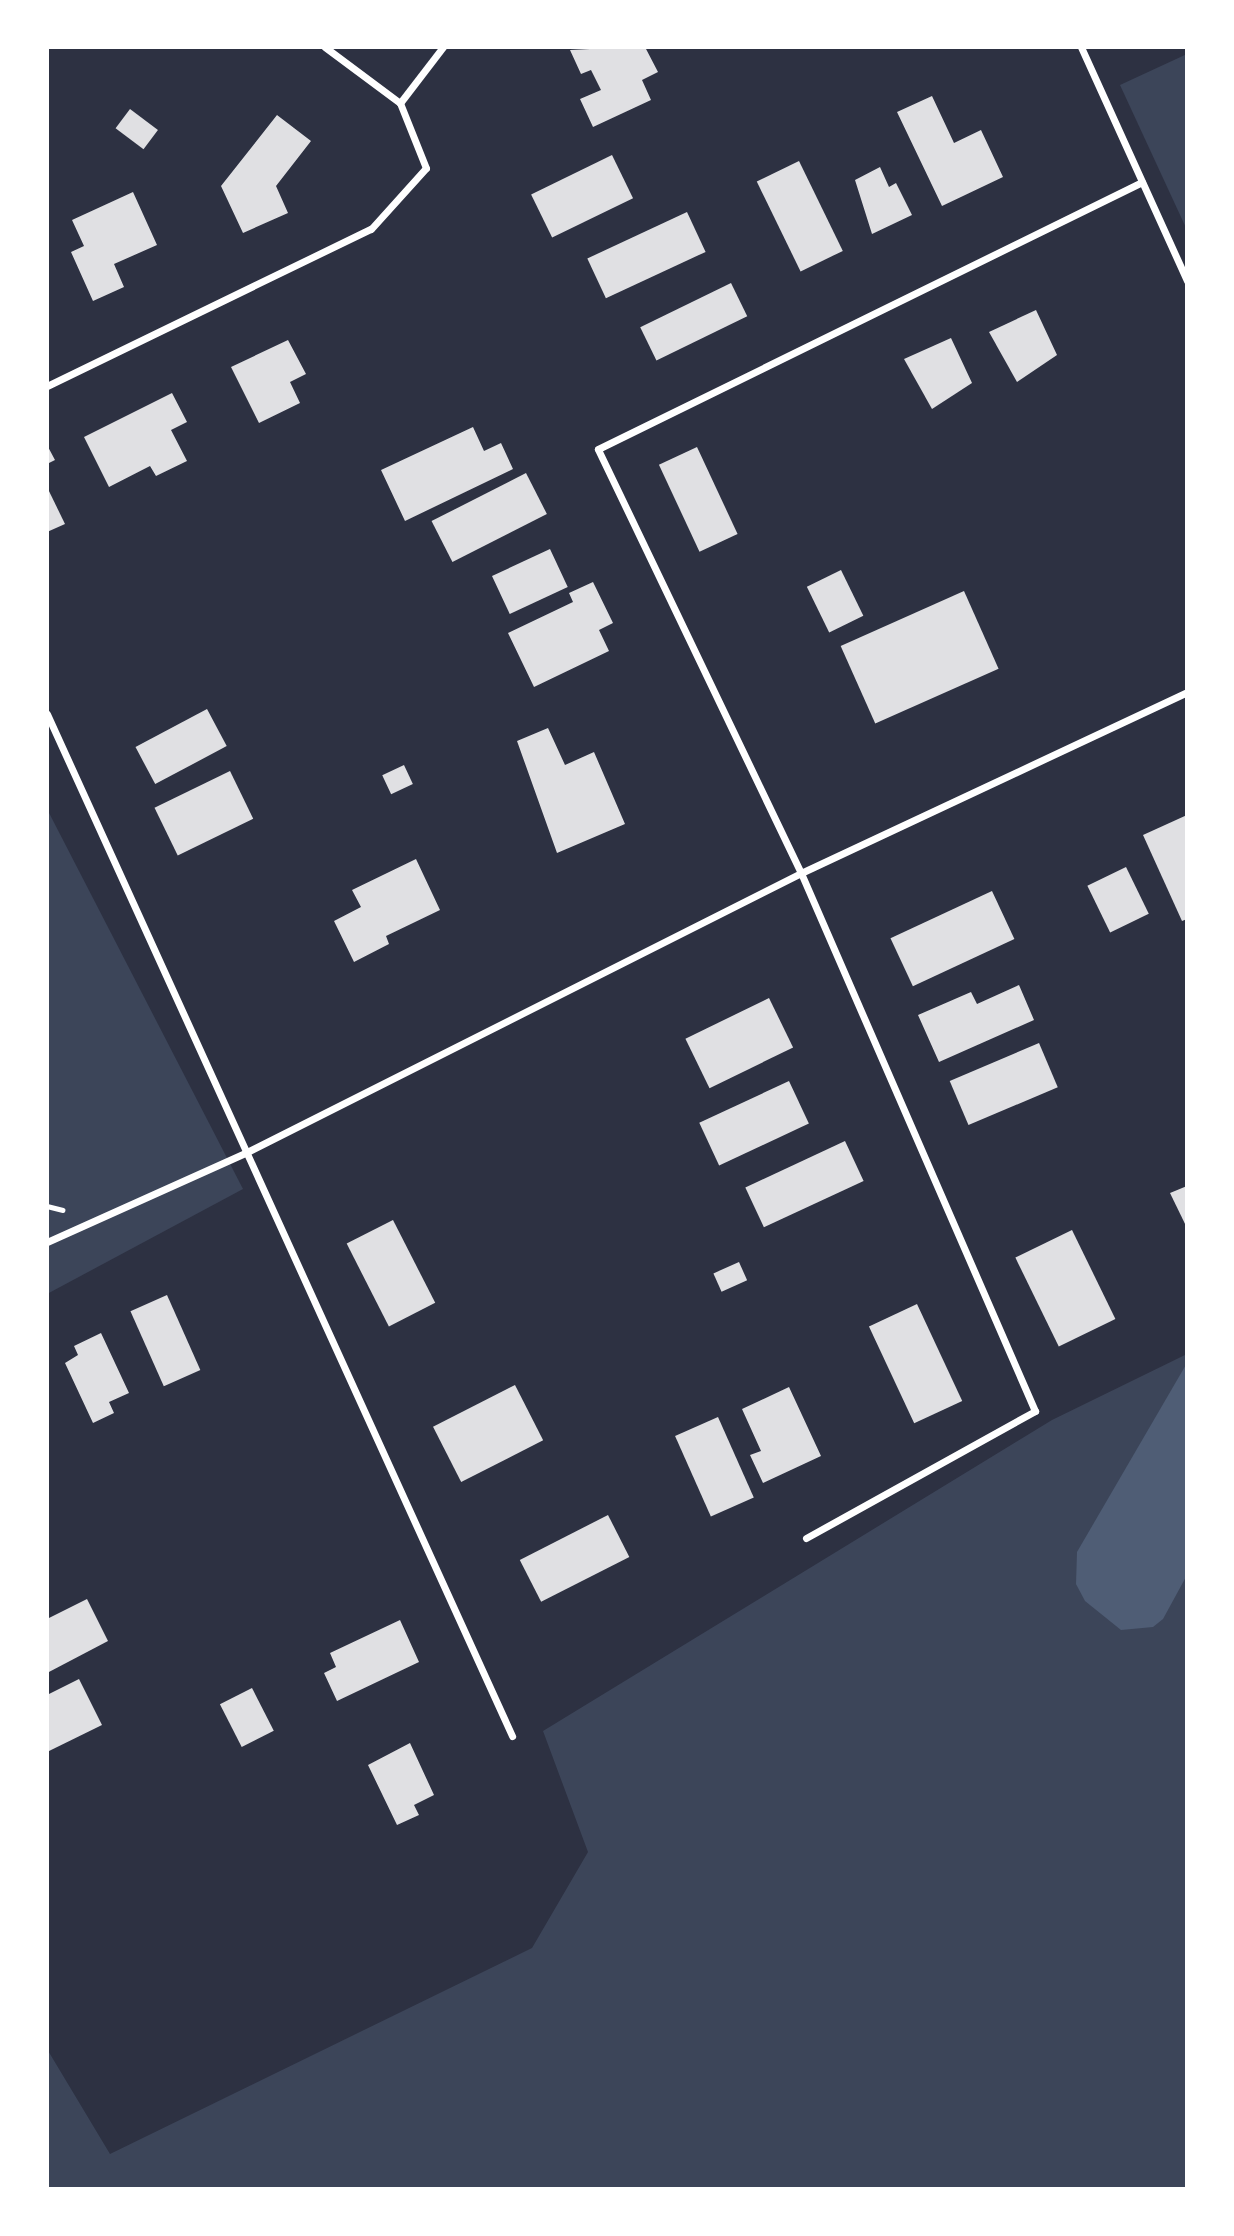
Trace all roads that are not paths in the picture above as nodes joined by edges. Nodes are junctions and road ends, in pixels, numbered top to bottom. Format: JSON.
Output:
{"nodes":[{"id":1,"x":325,"y":47,"type":"edge"},
{"id":2,"x":443,"y":47,"type":"edge"},
{"id":3,"x":1082,"y":47,"type":"edge"},
{"id":4,"x":400,"y":103,"type":"junction"},
{"id":5,"x":1142,"y":182,"type":"junction"},
{"id":6,"x":1187,"y":281,"type":"edge"},
{"id":7,"x":47,"y":386,"type":"edge"},
{"id":8,"x":1187,"y":692,"type":"edge"},
{"id":9,"x":47,"y":713,"type":"edge"},
{"id":10,"x":801,"y":873,"type":"junction"},
{"id":11,"x":247,"y":1152,"type":"junction"},
{"id":12,"x":47,"y":1242,"type":"edge"},
{"id":13,"x":806,"y":1538,"type":"dead end"},
{"id":14,"x":512,"y":1736,"type":"dead end"}],
"edges":[{"from":1,"to":4,"type":"street"},
{"from":2,"to":4,"type":"street"},
{"from":3,"to":5,"type":"street"},
{"from":4,"to":7,"type":"street"},
{"from":5,"to":6,"type":"street"},
{"from":5,"to":10,"type":"street"},
{"from":8,"to":10,"type":"street"},
{"from":9,"to":11,"type":"street"},
{"from":10,"to":11,"type":"street"},
{"from":10,"to":13,"type":"street"},
{"from":11,"to":12,"type":"street"},
{"from":11,"to":14,"type":"street"}]}
